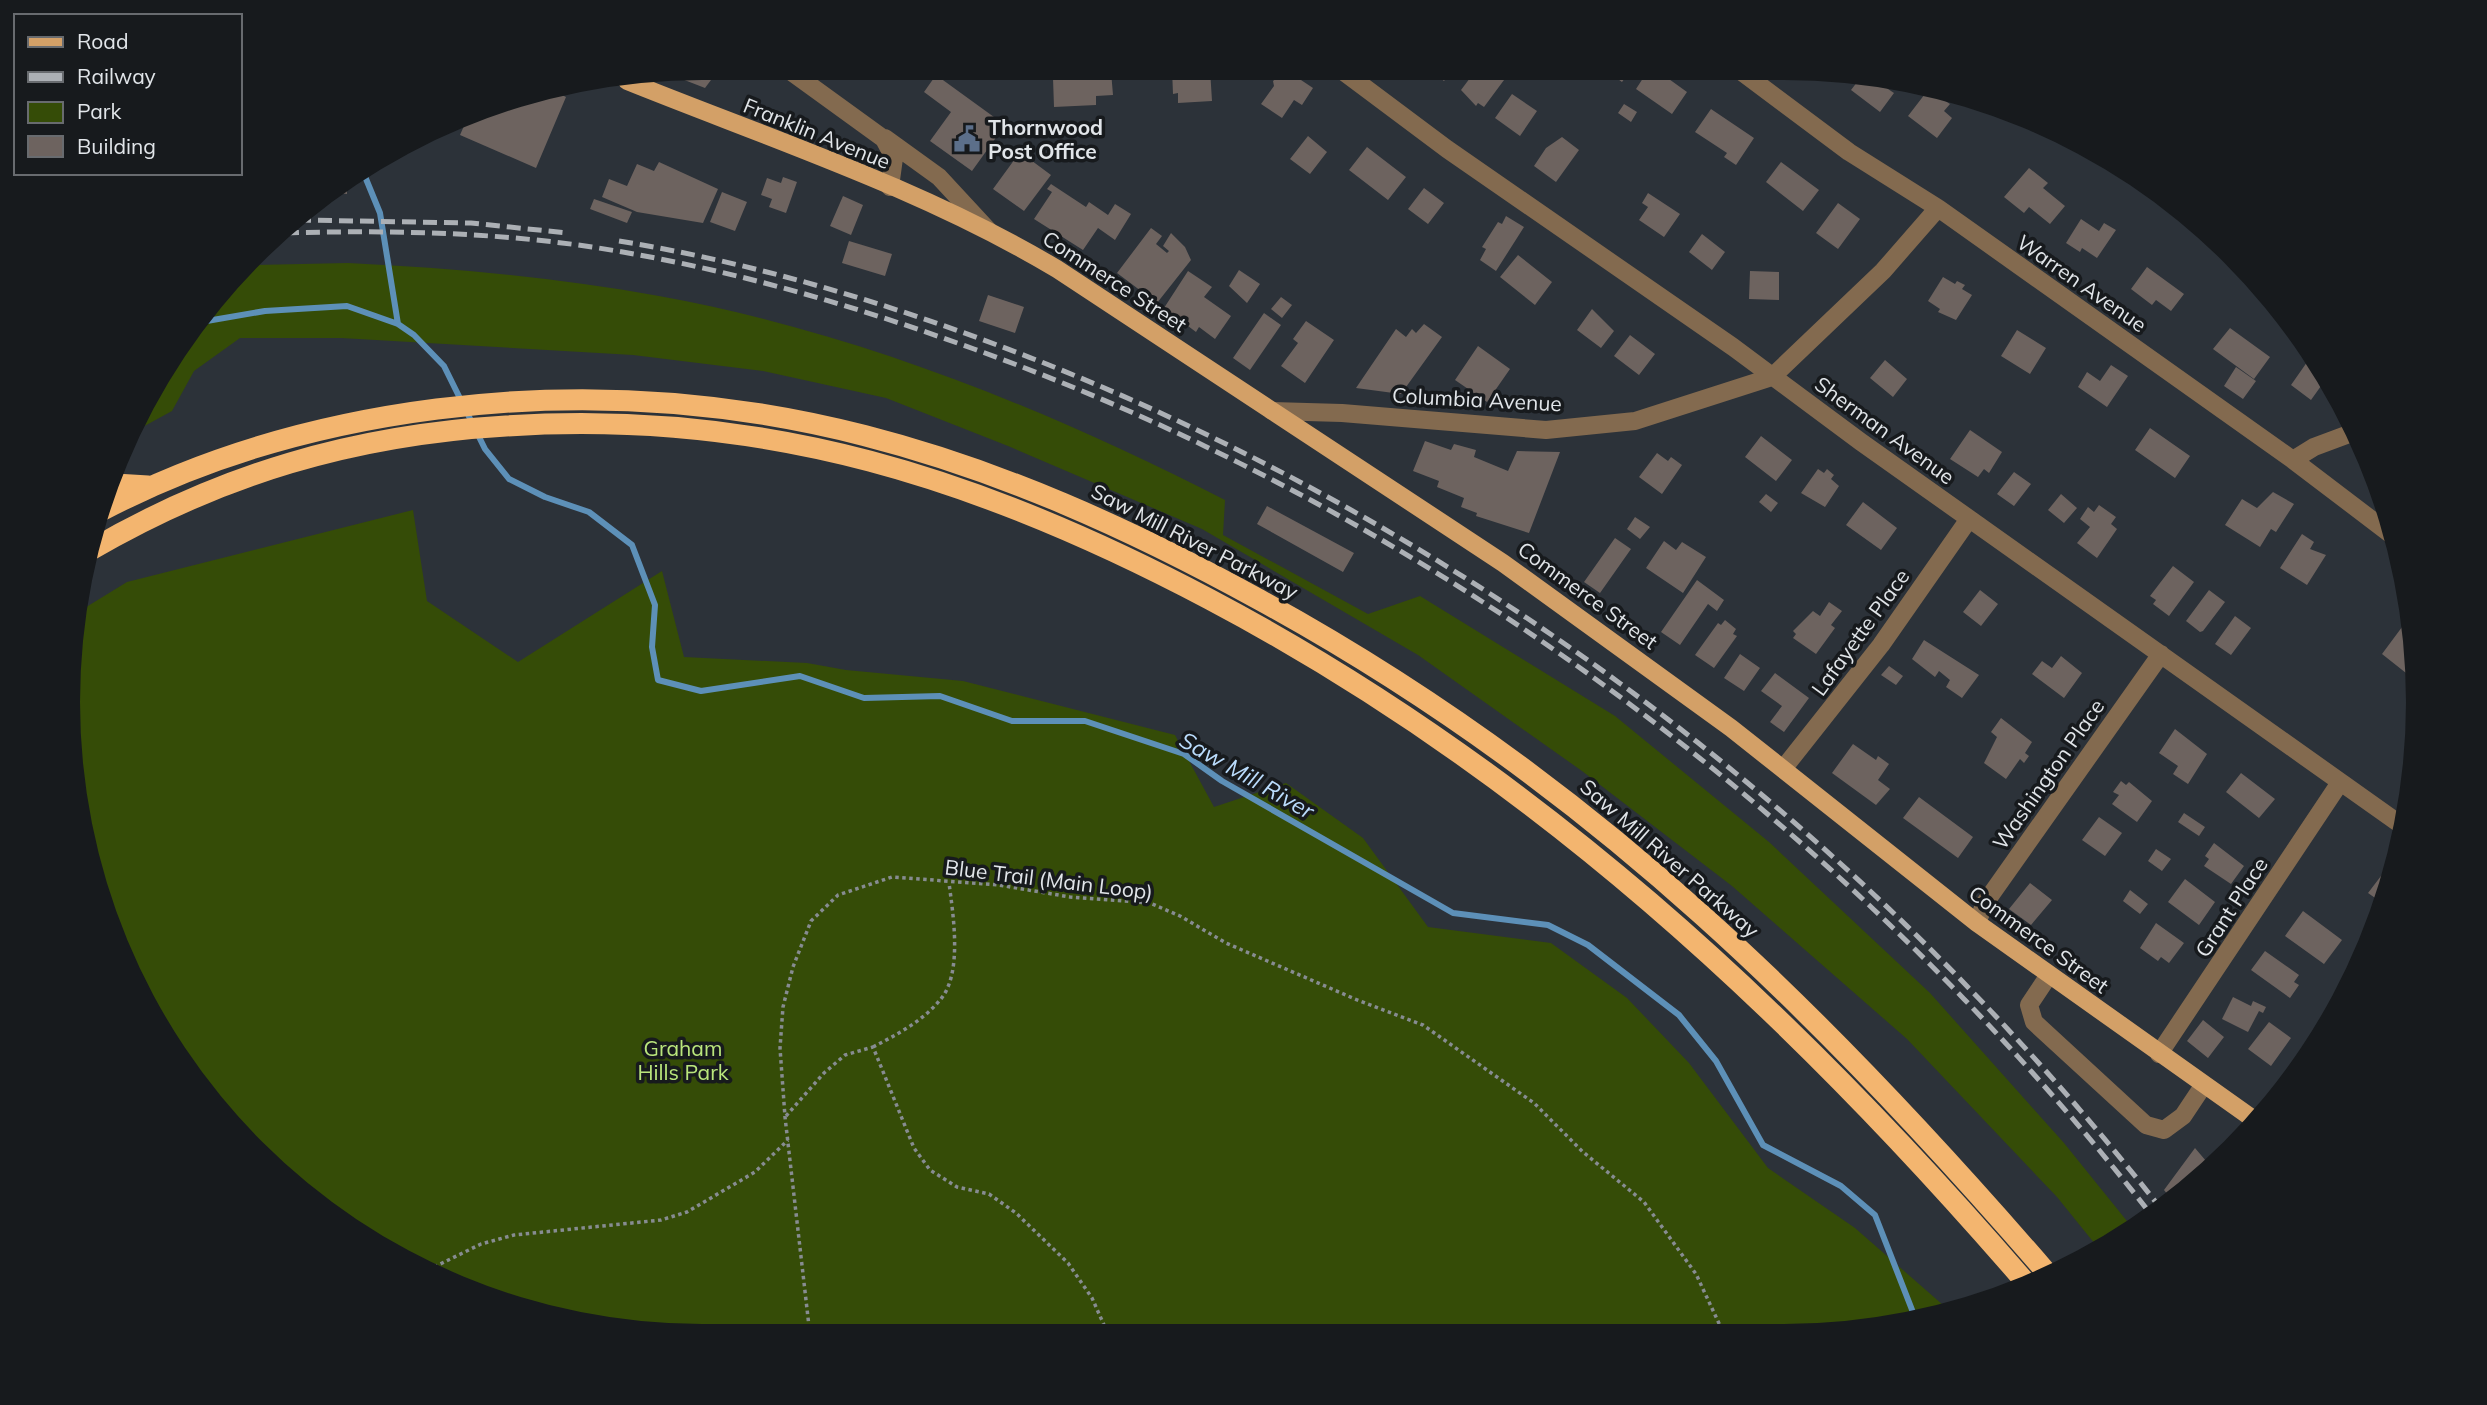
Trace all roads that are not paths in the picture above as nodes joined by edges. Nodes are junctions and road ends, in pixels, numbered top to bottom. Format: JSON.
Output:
{"nodes":[{"id":1,"x":803,"y":80,"type":"edge"},
{"id":2,"x":1355,"y":80,"type":"edge"},
{"id":3,"x":1753,"y":80,"type":"edge"},
{"id":4,"x":636,"y":85,"type":"edge"},
{"id":5,"x":877,"y":133,"type":"junction"},
{"id":6,"x":890,"y":187,"type":"junction"},
{"id":7,"x":1938,"y":208,"type":"junction"},
{"id":8,"x":989,"y":232,"type":"junction"},
{"id":9,"x":1772,"y":377,"type":"junction"},
{"id":10,"x":1272,"y":411,"type":"junction"},
{"id":11,"x":2346,"y":435,"type":"edge"},
{"id":12,"x":2293,"y":460,"type":"junction"},
{"id":13,"x":121,"y":484,"type":"edge"},
{"id":14,"x":148,"y":486,"type":"junction"},
{"id":15,"x":114,"y":504,"type":"edge"},
{"id":16,"x":1969,"y":519,"type":"junction"},
{"id":17,"x":2380,"y":526,"type":"edge"},
{"id":18,"x":101,"y":544,"type":"edge"},
{"id":19,"x":2161,"y":654,"type":"junction"},
{"id":20,"x":1783,"y":769,"type":"junction"},
{"id":21,"x":2339,"y":784,"type":"junction"},
{"id":22,"x":2395,"y":821,"type":"edge"},
{"id":23,"x":1977,"y":923,"type":"junction"},
{"id":24,"x":2049,"y":975,"type":"junction"},
{"id":25,"x":2159,"y":1054,"type":"junction"},
{"id":26,"x":2203,"y":1086,"type":"junction"},
{"id":27,"x":2249,"y":1116,"type":"edge"},
{"id":28,"x":2043,"y":1268,"type":"edge"},
{"id":29,"x":2021,"y":1278,"type":"edge"}],
"edges":[{"from":1,"to":5,"type":"street","name":"Commerce Street"},
{"from":2,"to":9,"type":"street","name":"Sherman Avenue"},
{"from":3,"to":7,"type":"street","name":"Warren Avenue"},
{"from":4,"to":6,"type":"main road","name":"Franklin Avenue"},
{"from":5,"to":6,"type":"street","name":"Commerce Street"},
{"from":5,"to":8,"type":"street","name":"Commerce Street"},
{"from":6,"to":8,"type":"main road","name":"Franklin Avenue"},
{"from":7,"to":9,"type":"street","name":"Columbia Avenue"},
{"from":7,"to":12,"type":"street","name":"Warren Avenue"},
{"from":8,"to":10,"type":"main road","name":"Commerce Street"},
{"from":9,"to":10,"type":"street","name":"Columbia Avenue"},
{"from":9,"to":16,"type":"street","name":"Sherman Avenue"},
{"from":10,"to":20,"type":"main road","name":"Commerce Street"},
{"from":11,"to":12,"type":"street"},
{"from":12,"to":17,"type":"street","name":"Warren Avenue"},
{"from":13,"to":14,"type":"highway"},
{"from":14,"to":15,"type":"highway","name":"Saw Mill River Parkway"},
{"from":14,"to":28,"type":"highway","name":"Saw Mill River Parkway"},
{"from":16,"to":19,"type":"street","name":"Sherman Avenue"},
{"from":16,"to":20,"type":"street","name":"Lafayette Place"},
{"from":18,"to":29,"type":"highway"},
{"from":19,"to":21,"type":"street","name":"Sherman Avenue"},
{"from":19,"to":23,"type":"street","name":"Washington Place"},
{"from":20,"to":23,"type":"main road","name":"Commerce Street"},
{"from":21,"to":22,"type":"street","name":"Sherman Avenue"},
{"from":21,"to":25,"type":"street","name":"Grant Place"},
{"from":23,"to":24,"type":"main road","name":"Commerce Street"},
{"from":24,"to":25,"type":"main road","name":"Commerce Street"},
{"from":24,"to":26,"type":"street"},
{"from":25,"to":26,"type":"main road","name":"Commerce Street"},
{"from":26,"to":27,"type":"main road","name":"Commerce Street"}]}
